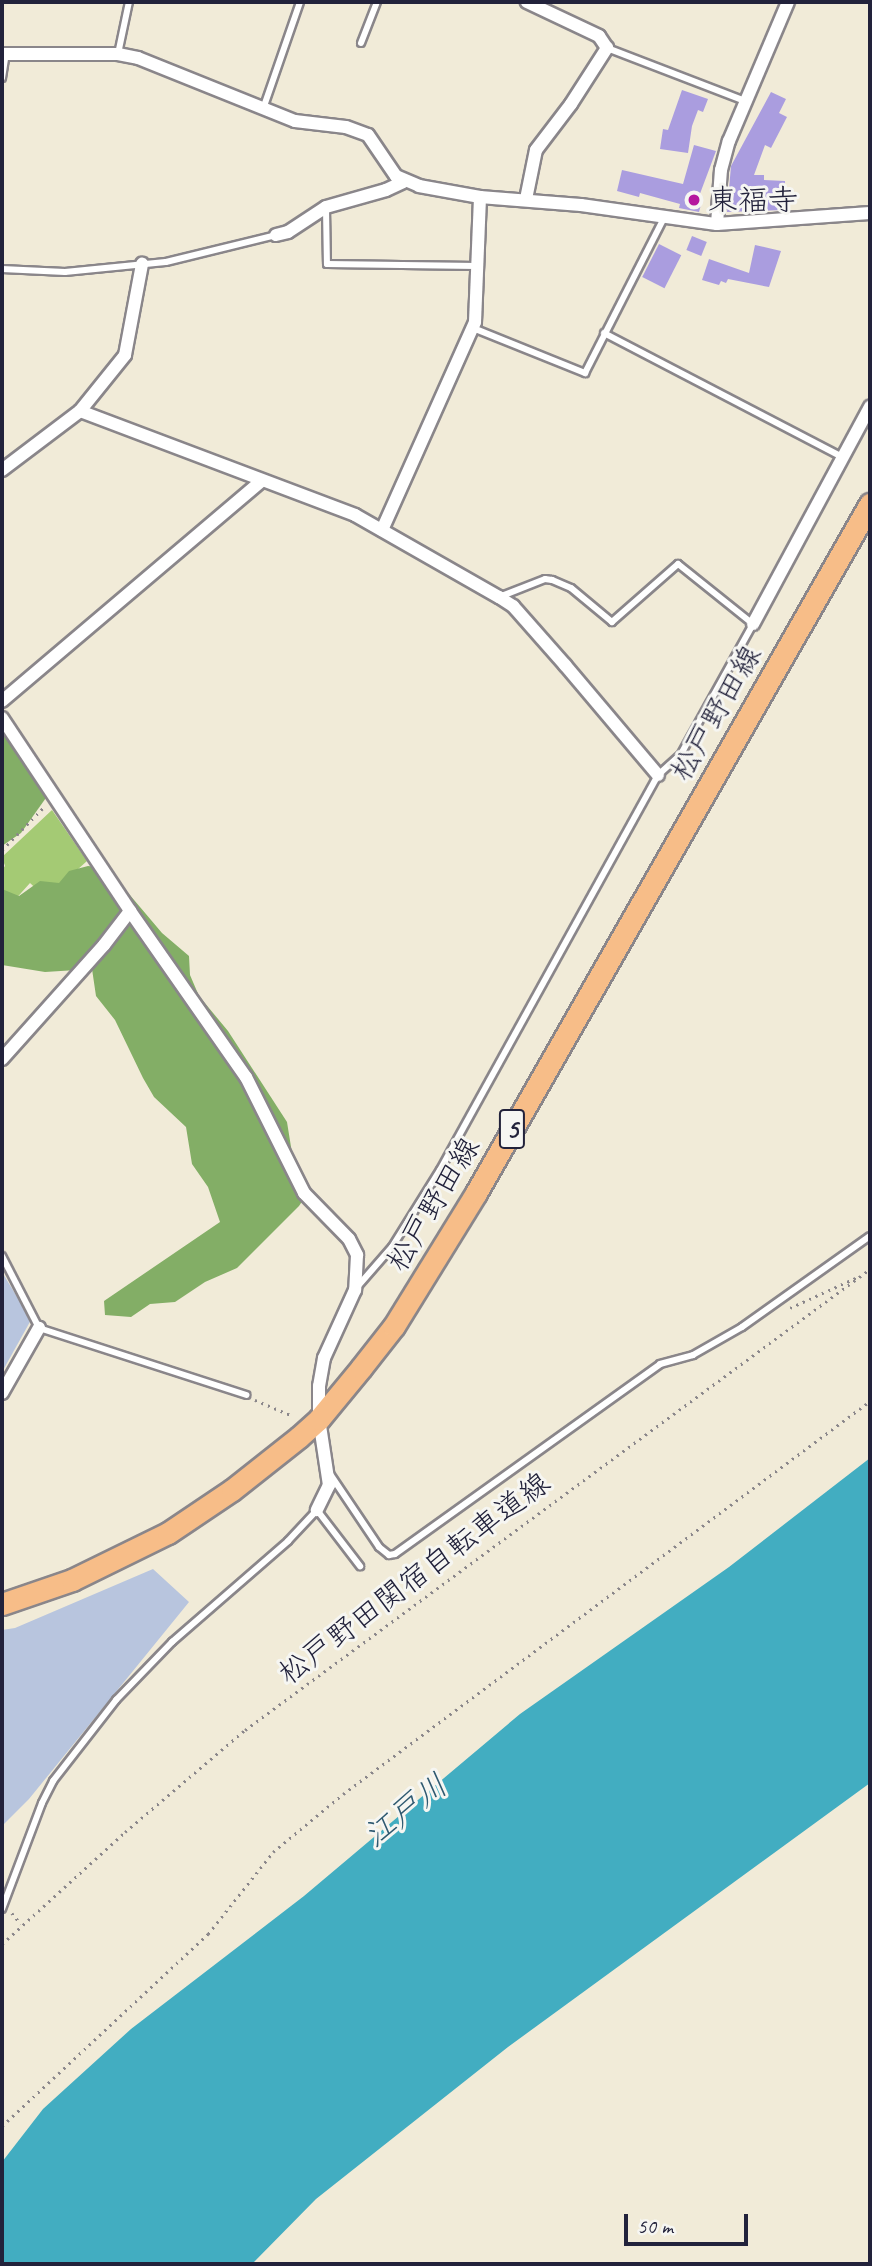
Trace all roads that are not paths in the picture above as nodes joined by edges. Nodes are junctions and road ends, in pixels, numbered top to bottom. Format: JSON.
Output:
{"nodes":[{"id":1,"x":129,"y":2,"type":"edge"},
{"id":2,"x":300,"y":2,"type":"edge"},
{"id":3,"x":377,"y":2,"type":"edge"},
{"id":4,"x":527,"y":2,"type":"edge"},
{"id":5,"x":788,"y":2,"type":"edge"},
{"id":6,"x":361,"y":43,"type":"dead end"},
{"id":7,"x":607,"y":48,"type":"junction"},
{"id":8,"x":4,"y":54,"type":"edge"},
{"id":9,"x":118,"y":54,"type":"junction"},
{"id":10,"x":2,"y":78,"type":"edge"},
{"id":11,"x":745,"y":101,"type":"junction"},
{"id":12,"x":263,"y":109,"type":"junction"},
{"id":13,"x":403,"y":182,"type":"junction"},
{"id":14,"x":480,"y":197,"type":"junction"},
{"id":15,"x":526,"y":199,"type":"junction"},
{"id":16,"x":326,"y":207,"type":"junction"},
{"id":17,"x":870,"y":213,"type":"edge"},
{"id":18,"x":665,"y":216,"type":"junction"},
{"id":19,"x":717,"y":224,"type":"junction"},
{"id":20,"x":276,"y":235,"type":"joint"},
{"id":21,"x":142,"y":264,"type":"junction"},
{"id":22,"x":477,"y":266,"type":"junction"},
{"id":23,"x":2,"y":269,"type":"edge"},
{"id":24,"x":473,"y":328,"type":"junction"},
{"id":25,"x":604,"y":333,"type":"junction"},
{"id":26,"x":870,"y":407,"type":"edge"},
{"id":27,"x":80,"y":411,"type":"junction"},
{"id":28,"x":844,"y":458,"type":"junction"},
{"id":29,"x":2,"y":470,"type":"edge"},
{"id":30,"x":260,"y":482,"type":"junction"},
{"id":31,"x":870,"y":504,"type":"edge"},
{"id":32,"x":382,"y":530,"type":"junction"},
{"id":33,"x":499,"y":597,"type":"junction"},
{"id":34,"x":753,"y":624,"type":"junction"},
{"id":35,"x":2,"y":701,"type":"edge"},
{"id":36,"x":2,"y":718,"type":"edge"},
{"id":37,"x":658,"y":775,"type":"junction"},
{"id":38,"x":130,"y":911,"type":"junction"},
{"id":39,"x":2,"y":1059,"type":"edge"},
{"id":40,"x":870,"y":1236,"type":"edge"},
{"id":41,"x":2,"y":1256,"type":"edge"},
{"id":42,"x":355,"y":1290,"type":"junction"},
{"id":43,"x":39,"y":1328,"type":"junction"},
{"id":44,"x":2,"y":1393,"type":"edge"},
{"id":45,"x":246,"y":1395,"type":"road end"},
{"id":46,"x":319,"y":1419,"type":"junction"},
{"id":47,"x":328,"y":1471,"type":"junction"},
{"id":48,"x":317,"y":1510,"type":"junction"},
{"id":49,"x":360,"y":1566,"type":"dead end"},
{"id":50,"x":2,"y":1604,"type":"edge"},
{"id":51,"x":3,"y":1907,"type":"edge"}],
"edges":[{"from":1,"to":9,"type":"lane"},
{"from":2,"to":12,"type":"lane"},
{"from":3,"to":6,"type":"lane"},
{"from":4,"to":7,"type":"street"},
{"from":5,"to":11,"type":"street"},
{"from":7,"to":11,"type":"lane"},
{"from":7,"to":15,"type":"street"},
{"from":8,"to":9,"type":"street"},
{"from":8,"to":10,"type":"lane"},
{"from":9,"to":12,"type":"street"},
{"from":11,"to":19,"type":"street"},
{"from":12,"to":13,"type":"street"},
{"from":13,"to":14,"type":"street"},
{"from":13,"to":16,"type":"street"},
{"from":14,"to":15,"type":"street"},
{"from":14,"to":22,"type":"street"},
{"from":15,"to":18,"type":"street"},
{"from":16,"to":20,"type":"street"},
{"from":16,"to":22,"type":"lane"},
{"from":17,"to":19,"type":"street"},
{"from":18,"to":19,"type":"street"},
{"from":18,"to":25,"type":"lane"},
{"from":20,"to":21,"type":"lane"},
{"from":21,"to":23,"type":"lane"},
{"from":21,"to":27,"type":"street"},
{"from":22,"to":24,"type":"street"},
{"from":24,"to":25,"type":"lane"},
{"from":24,"to":32,"type":"street"},
{"from":25,"to":28,"type":"lane"},
{"from":26,"to":28,"type":"street"},
{"from":27,"to":29,"type":"street"},
{"from":27,"to":30,"type":"street"},
{"from":28,"to":34,"type":"street"},
{"from":30,"to":32,"type":"street"},
{"from":30,"to":35,"type":"street"},
{"from":31,"to":46,"type":"main road","name":"松戸野田線","number":"5"},
{"from":32,"to":33,"type":"street"},
{"from":33,"to":34,"type":"lane"},
{"from":33,"to":37,"type":"street"},
{"from":34,"to":37,"type":"lane"},
{"from":36,"to":38,"type":"street"},
{"from":37,"to":42,"type":"lane"},
{"from":38,"to":39,"type":"street"},
{"from":38,"to":42,"type":"street"},
{"from":40,"to":47,"type":"lane"},
{"from":41,"to":43,"type":"lane"},
{"from":42,"to":46,"type":"street"},
{"from":43,"to":44,"type":"street"},
{"from":43,"to":45,"type":"lane"},
{"from":46,"to":47,"type":"street"},
{"from":46,"to":50,"type":"main road","name":"松戸野田線","number":"5"},
{"from":47,"to":48,"type":"street"},
{"from":48,"to":49,"type":"lane"},
{"from":48,"to":51,"type":"lane"}]}
